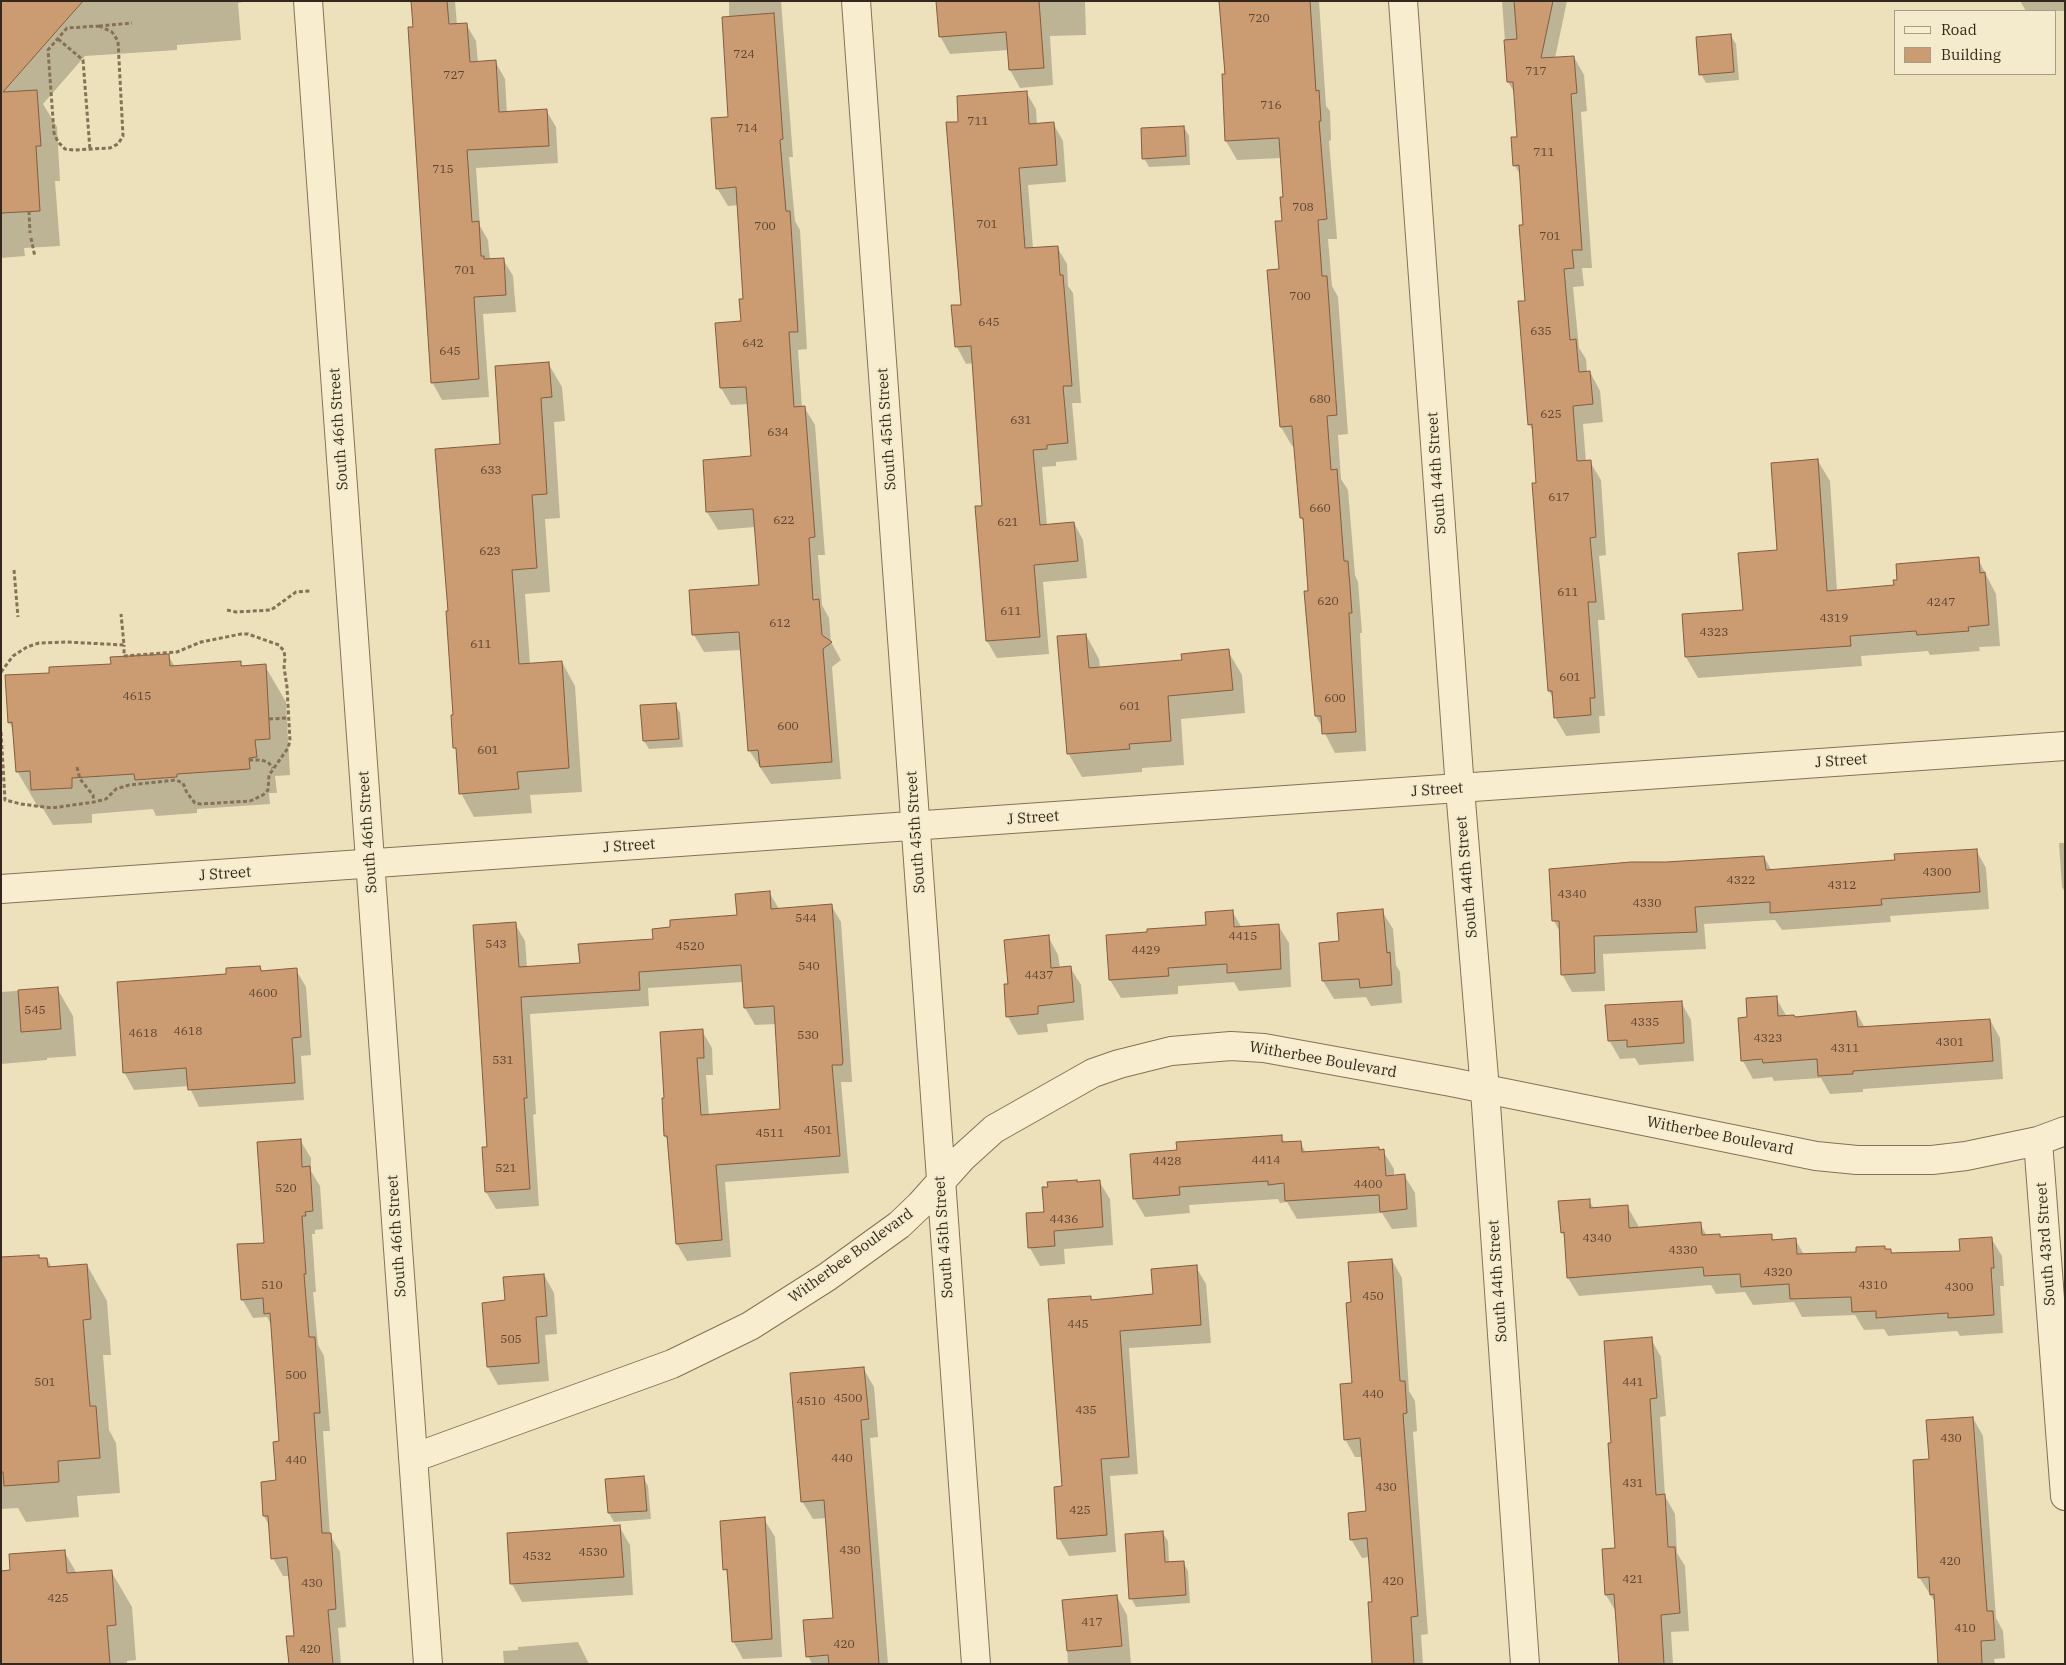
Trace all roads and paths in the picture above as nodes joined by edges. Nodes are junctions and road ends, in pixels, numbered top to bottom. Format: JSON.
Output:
{"nodes":[{"id":1,"x":308,"y":1,"type":"edge"},
{"id":2,"x":856,"y":1,"type":"edge"},
{"id":3,"x":1403,"y":1,"type":"edge"},
{"id":4,"x":132,"y":23,"type":"dead end"},
{"id":5,"x":99,"y":26,"type":"junction"},
{"id":6,"x":58,"y":39,"type":"junction"},
{"id":7,"x":90,"y":150,"type":"junction"},
{"id":8,"x":29,"y":211,"type":"dead end"},
{"id":9,"x":30,"y":233,"type":"dead end"},
{"id":10,"x":31,"y":238,"type":"dead end"},
{"id":11,"x":35,"y":257,"type":"dead end"},
{"id":12,"x":14,"y":570,"type":"dead end"},
{"id":13,"x":310,"y":591,"type":"dead end"},
{"id":14,"x":227,"y":610,"type":"dead end"},
{"id":15,"x":121,"y":614,"type":"dead end"},
{"id":16,"x":18,"y":617,"type":"dead end"},
{"id":17,"x":124,"y":645,"type":"junction"},
{"id":18,"x":1,"y":672,"type":"edge"},
{"id":19,"x":288,"y":718,"type":"junction"},
{"id":20,"x":269,"y":719,"type":"dead end"},
{"id":21,"x":1,"y":732,"type":"edge"},
{"id":22,"x":2065,"y":746,"type":"edge"},
{"id":23,"x":249,"y":760,"type":"dead end"},
{"id":24,"x":77,"y":767,"type":"dead end"},
{"id":25,"x":273,"y":768,"type":"junction"},
{"id":26,"x":1460,"y":789,"type":"junction"},
{"id":27,"x":94,"y":802,"type":"junction"},
{"id":28,"x":916,"y":826,"type":"junction"},
{"id":29,"x":370,"y":864,"type":"junction"},
{"id":30,"x":1,"y":889,"type":"edge"},
{"id":31,"x":1484,"y":1090,"type":"junction"},
{"id":32,"x":2065,"y":1131,"type":"edge"},
{"id":33,"x":2038,"y":1142,"type":"junction"},
{"id":34,"x":940,"y":1184,"type":"junction"},
{"id":35,"x":413,"y":1458,"type":"junction"},
{"id":36,"x":2065,"y":1496,"type":"edge"},
{"id":37,"x":428,"y":1664,"type":"edge"},
{"id":38,"x":976,"y":1664,"type":"edge"},
{"id":39,"x":1525,"y":1664,"type":"edge"}],
"edges":[{"from":1,"to":29,"type":"street","name":"South 46th Street"},
{"from":2,"to":28,"type":"street","name":"South 45th Street"},
{"from":3,"to":26,"type":"street","name":"South 44th Street"},
{"from":4,"to":5,"type":"path"},
{"from":5,"to":6,"type":"path"},
{"from":5,"to":7,"type":"path"},
{"from":6,"to":7,"type":"path"},
{"from":6,"to":7,"type":"path"},
{"from":8,"to":9,"type":"path"},
{"from":10,"to":11,"type":"path"},
{"from":12,"to":16,"type":"path"},
{"from":13,"to":14,"type":"path"},
{"from":15,"to":17,"type":"path"},
{"from":17,"to":18,"type":"path"},
{"from":17,"to":19,"type":"path"},
{"from":19,"to":20,"type":"path"},
{"from":19,"to":25,"type":"path"},
{"from":21,"to":27,"type":"path"},
{"from":22,"to":26,"type":"street","name":"J Street"},
{"from":23,"to":25,"type":"path"},
{"from":24,"to":27,"type":"path"},
{"from":25,"to":27,"type":"path"},
{"from":26,"to":28,"type":"street","name":"J Street"},
{"from":26,"to":31,"type":"street","name":"South 44th Street"},
{"from":28,"to":29,"type":"street","name":"J Street"},
{"from":28,"to":34,"type":"street","name":"South 45th Street"},
{"from":29,"to":30,"type":"street","name":"J Street"},
{"from":29,"to":35,"type":"street","name":"South 46th Street"},
{"from":31,"to":33,"type":"street","name":"Witherbee Boulevard"},
{"from":31,"to":34,"type":"street","name":"Witherbee Boulevard"},
{"from":31,"to":39,"type":"street","name":"South 44th Street"},
{"from":32,"to":33,"type":"street","name":"Witherbee Boulevard"},
{"from":33,"to":36,"type":"street","name":"South 43rd Street"},
{"from":34,"to":35,"type":"street","name":"Witherbee Boulevard"},
{"from":34,"to":38,"type":"street","name":"South 45th Street"},
{"from":35,"to":37,"type":"street","name":"South 46th Street"}]}
